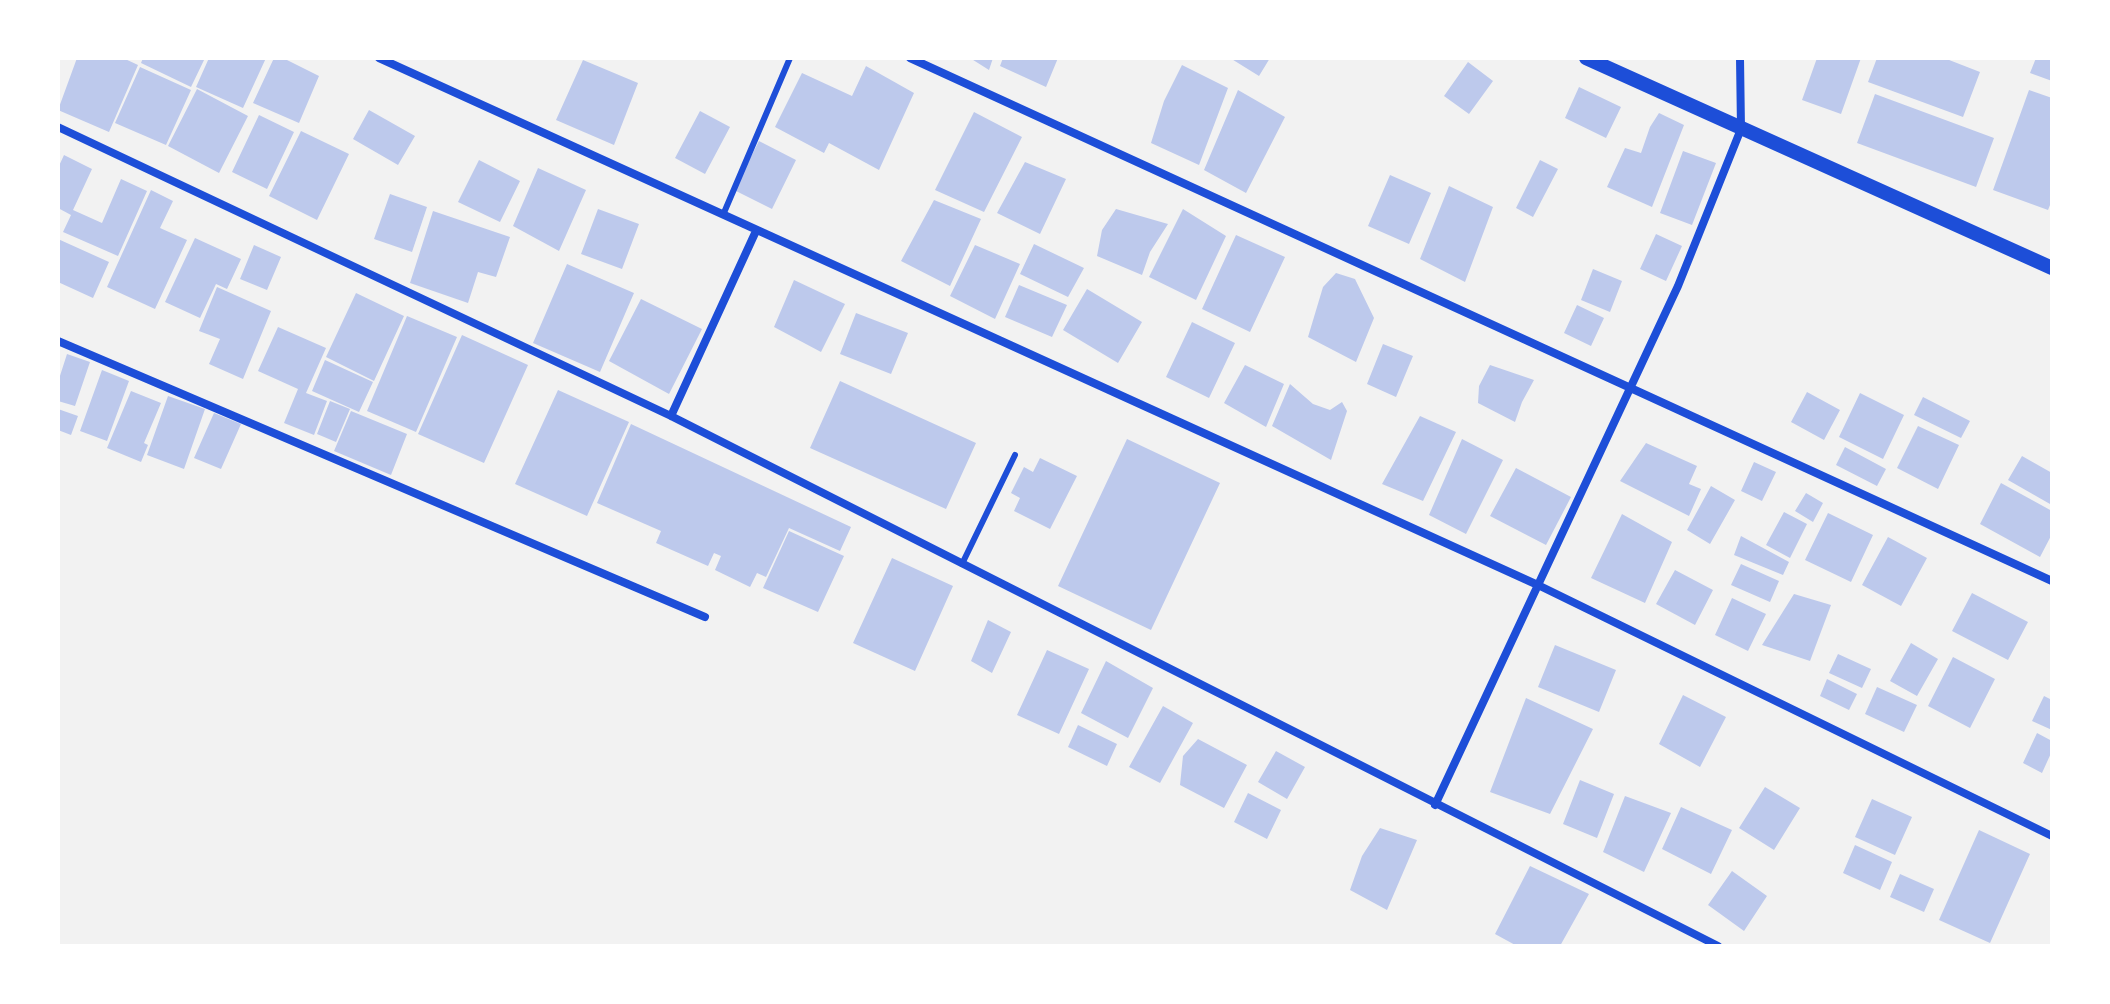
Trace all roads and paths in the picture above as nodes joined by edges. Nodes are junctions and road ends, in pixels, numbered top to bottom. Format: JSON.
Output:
{"nodes":[{"id":1,"x":379,"y":58,"type":"edge"},
{"id":2,"x":790,"y":58,"type":"edge"},
{"id":3,"x":910,"y":58,"type":"edge"},
{"id":4,"x":1586,"y":58,"type":"edge"},
{"id":5,"x":1740,"y":58,"type":"edge"},
{"id":6,"x":58,"y":127,"type":"edge"},
{"id":7,"x":1741,"y":129,"type":"junction"},
{"id":8,"x":723,"y":215,"type":"junction"},
{"id":9,"x":756,"y":231,"type":"junction"},
{"id":10,"x":2052,"y":268,"type":"edge"},
{"id":11,"x":58,"y":341,"type":"edge"},
{"id":12,"x":1632,"y":388,"type":"junction"},
{"id":13,"x":671,"y":416,"type":"junction"},
{"id":14,"x":1015,"y":455,"type":"dead end"},
{"id":15,"x":962,"y":564,"type":"junction"},
{"id":16,"x":2052,"y":581,"type":"edge"},
{"id":17,"x":1540,"y":586,"type":"junction"},
{"id":18,"x":705,"y":617,"type":"dead end"},
{"id":19,"x":1435,"y":805,"type":"junction"},
{"id":20,"x":2052,"y":836,"type":"edge"},
{"id":21,"x":1718,"y":946,"type":"edge"}],
"edges":[{"from":1,"to":8,"type":"street"},
{"from":2,"to":8,"type":"lane"},
{"from":3,"to":12,"type":"street"},
{"from":4,"to":7,"type":"street"},
{"from":5,"to":7,"type":"street"},
{"from":6,"to":13,"type":"street"},
{"from":7,"to":10,"type":"street"},
{"from":7,"to":12,"type":"street"},
{"from":8,"to":9,"type":"street"},
{"from":9,"to":13,"type":"street"},
{"from":9,"to":17,"type":"street"},
{"from":11,"to":18,"type":"street"},
{"from":12,"to":16,"type":"street"},
{"from":12,"to":17,"type":"street"},
{"from":13,"to":15,"type":"street"},
{"from":14,"to":15,"type":"lane"},
{"from":15,"to":19,"type":"street"},
{"from":17,"to":19,"type":"street"},
{"from":17,"to":20,"type":"street"},
{"from":19,"to":21,"type":"street"}]}
